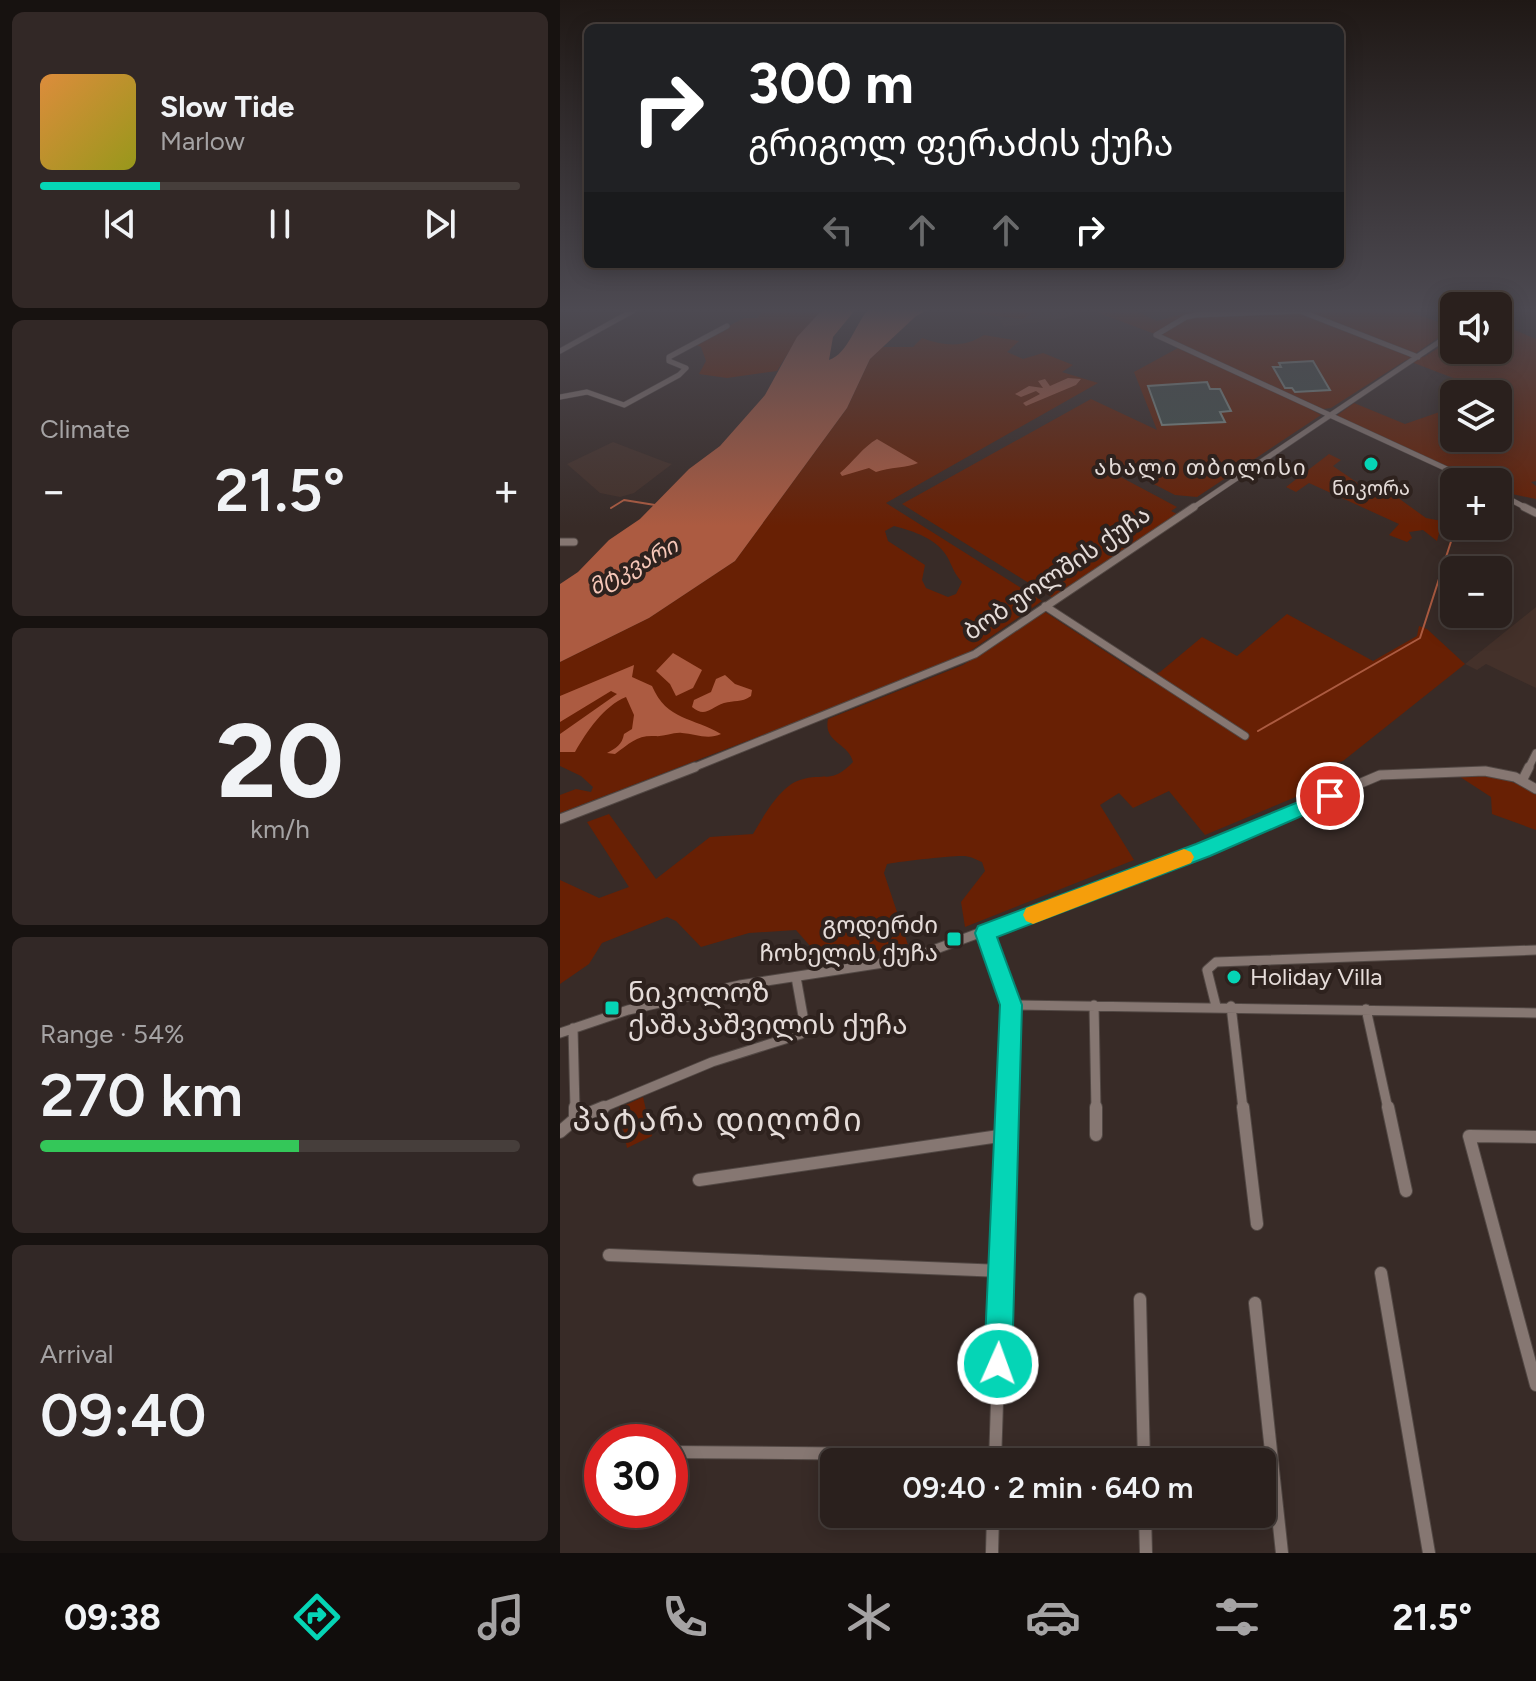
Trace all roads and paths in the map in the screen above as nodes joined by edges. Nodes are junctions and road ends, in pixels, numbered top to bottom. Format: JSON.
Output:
{"nodes":[{"id":1,"x":667,"y":381,"type":"edge"},
{"id":2,"x":1257,"y":381,"type":"edge"},
{"id":3,"x":1379,"y":381,"type":"edge"},
{"id":4,"x":560,"y":397,"type":"edge"},
{"id":5,"x":1328,"y":414,"type":"junction"},
{"id":6,"x":1445,"y":468,"type":"edge"},
{"id":7,"x":1512,"y":500,"type":"edge"},
{"id":8,"x":1536,"y":513,"type":"edge"},
{"id":9,"x":560,"y":542,"type":"edge"},
{"id":10,"x":574,"y":542,"type":"dead end"},
{"id":11,"x":1045,"y":606,"type":"junction"},
{"id":12,"x":1245,"y":736,"type":"dead end"},
{"id":13,"x":1536,"y":753,"type":"edge"},
{"id":14,"x":1522,"y":781,"type":"junction"},
{"id":15,"x":1536,"y":789,"type":"edge"},
{"id":16,"x":560,"y":819,"type":"edge"},
{"id":17,"x":985,"y":933,"type":"junction"},
{"id":18,"x":1536,"y":950,"type":"edge"},
{"id":19,"x":796,"y":977,"type":"junction"},
{"id":20,"x":1011,"y":1005,"type":"junction"},
{"id":21,"x":1094,"y":1005,"type":"junction"},
{"id":22,"x":1216,"y":1006,"type":"junction"},
{"id":23,"x":1231,"y":1006,"type":"junction"},
{"id":24,"x":1366,"y":1009,"type":"junction"},
{"id":25,"x":1536,"y":1013,"type":"edge"},
{"id":26,"x":573,"y":1028,"type":"junction"},
{"id":27,"x":560,"y":1033,"type":"edge"},
{"id":28,"x":575,"y":1119,"type":"junction"},
{"id":29,"x":560,"y":1132,"type":"edge"},
{"id":30,"x":1006,"y":1135,"type":"junction"},
{"id":31,"x":1096,"y":1135,"type":"dead end"},
{"id":32,"x":1536,"y":1137,"type":"edge"},
{"id":33,"x":699,"y":1180,"type":"dead end"},
{"id":34,"x":1406,"y":1191,"type":"dead end"},
{"id":35,"x":1257,"y":1224,"type":"dead end"},
{"id":36,"x":609,"y":1255,"type":"dead end"},
{"id":37,"x":1002,"y":1271,"type":"junction"},
{"id":38,"x":1381,"y":1273,"type":"dead end"},
{"id":39,"x":1140,"y":1299,"type":"dead end"},
{"id":40,"x":1255,"y":1303,"type":"dead end"},
{"id":41,"x":1536,"y":1385,"type":"edge"},
{"id":42,"x":995,"y":1448,"type":"edge"},
{"id":43,"x":1144,"y":1448,"type":"edge"},
{"id":44,"x":688,"y":1452,"type":"edge"},
{"id":45,"x":820,"y":1455,"type":"edge"},
{"id":46,"x":993,"y":1528,"type":"edge"},
{"id":47,"x":1145,"y":1528,"type":"edge"},
{"id":48,"x":992,"y":1553,"type":"edge"},
{"id":49,"x":1146,"y":1553,"type":"edge"},
{"id":50,"x":1282,"y":1553,"type":"edge"},
{"id":51,"x":1429,"y":1553,"type":"edge"}],
"edges":[{"from":1,"to":4,"type":"street"},
{"from":2,"to":5,"type":"street"},
{"from":3,"to":5,"type":"street","name":"ბობ უოლშის ქუჩა"},
{"from":5,"to":6,"type":"street"},
{"from":5,"to":11,"type":"street","name":"ბობ უოლშის ქუჩა"},
{"from":7,"to":8,"type":"street"},
{"from":9,"to":10,"type":"street"},
{"from":11,"to":12,"type":"street"},
{"from":11,"to":16,"type":"street","name":"ბობ უოლშის ქუჩა"},
{"from":13,"to":14,"type":"street"},
{"from":14,"to":15,"type":"street"},
{"from":14,"to":17,"type":"street"},
{"from":17,"to":19,"type":"street"},
{"from":17,"to":20,"type":"street"},
{"from":18,"to":22,"type":"street"},
{"from":19,"to":26,"type":"street"},
{"from":19,"to":28,"type":"street"},
{"from":20,"to":21,"type":"street"},
{"from":20,"to":30,"type":"street"},
{"from":21,"to":22,"type":"street"},
{"from":21,"to":31,"type":"street"},
{"from":22,"to":23,"type":"street"},
{"from":23,"to":24,"type":"street"},
{"from":23,"to":35,"type":"street"},
{"from":24,"to":25,"type":"street"},
{"from":24,"to":34,"type":"street"},
{"from":26,"to":27,"type":"street"},
{"from":26,"to":28,"type":"street"},
{"from":28,"to":29,"type":"street"},
{"from":30,"to":33,"type":"street"},
{"from":30,"to":37,"type":"street"},
{"from":32,"to":41,"type":"street"},
{"from":36,"to":37,"type":"street"},
{"from":37,"to":42,"type":"street"},
{"from":38,"to":51,"type":"street"},
{"from":39,"to":43,"type":"street"},
{"from":40,"to":50,"type":"street"},
{"from":44,"to":45,"type":"street"},
{"from":46,"to":48,"type":"street"},
{"from":47,"to":49,"type":"street"}]}
